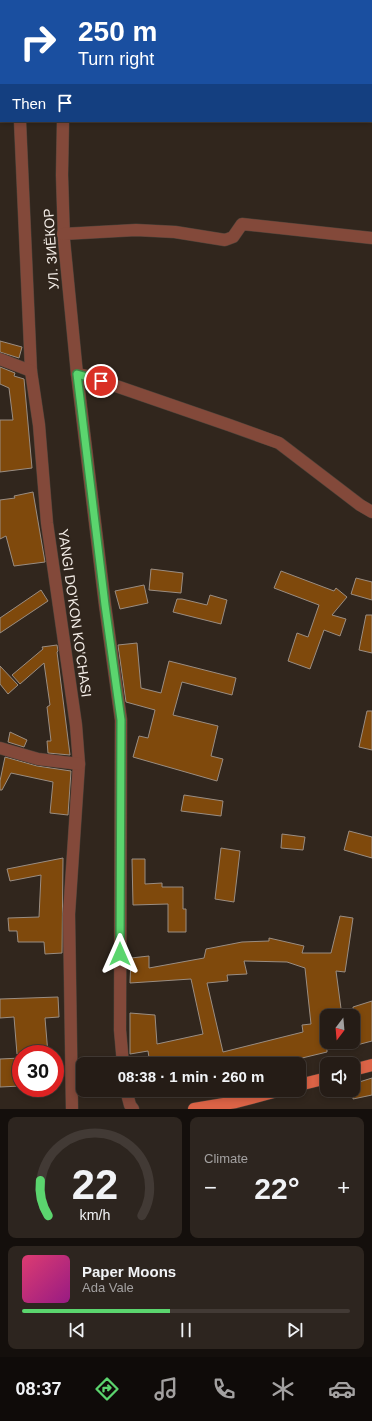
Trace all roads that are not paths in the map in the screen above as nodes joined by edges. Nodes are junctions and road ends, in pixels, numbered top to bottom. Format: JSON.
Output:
{"nodes":[{"id":1,"x":20,"y":122,"type":"edge"},
{"id":2,"x":63,"y":122,"type":"edge"},
{"id":3,"x":63,"y":234,"type":"junction"},
{"id":4,"x":372,"y":238,"type":"edge"},
{"id":5,"x":0,"y":360,"type":"edge"},
{"id":6,"x":31,"y":371,"type":"junction"},
{"id":7,"x":77,"y":374,"type":"junction"},
{"id":8,"x":372,"y":512,"type":"edge"},
{"id":9,"x":0,"y":748,"type":"edge"},
{"id":10,"x":79,"y":764,"type":"junction"},
{"id":11,"x":122,"y":1057,"type":"edge"},
{"id":12,"x":372,"y":1065,"type":"edge"},
{"id":13,"x":360,"y":1068,"type":"edge"},
{"id":14,"x":320,"y":1080,"type":"edge"},
{"id":15,"x":306,"y":1083,"type":"edge"},
{"id":16,"x":128,"y":1097,"type":"edge"},
{"id":17,"x":255,"y":1097,"type":"edge"},
{"id":18,"x":72,"y":1109,"type":"edge"},
{"id":19,"x":133,"y":1109,"type":"edge"},
{"id":20,"x":194,"y":1109,"type":"edge"}],
"edges":[{"from":1,"to":6,"type":"street","name":"YANGI DO'KON KO'CHASI"},
{"from":2,"to":3,"type":"street","name":"УЛ. ЗИЁКОР"},
{"from":3,"to":4,"type":"street"},
{"from":3,"to":7,"type":"street","name":"УЛ. ЗИЁКОР"},
{"from":5,"to":6,"type":"street"},
{"from":6,"to":10,"type":"street","name":"YANGI DO'KON KO'CHASI"},
{"from":7,"to":8,"type":"street"},
{"from":7,"to":11,"type":"street","name":"УЛ. ЗИЁКОР"},
{"from":9,"to":10,"type":"street"},
{"from":10,"to":18,"type":"street","name":"YANGI DO'KON KO'CHASI"},
{"from":12,"to":13,"type":"main road"},
{"from":14,"to":15,"type":"main road"},
{"from":16,"to":19,"type":"street"},
{"from":17,"to":20,"type":"main road"}]}
